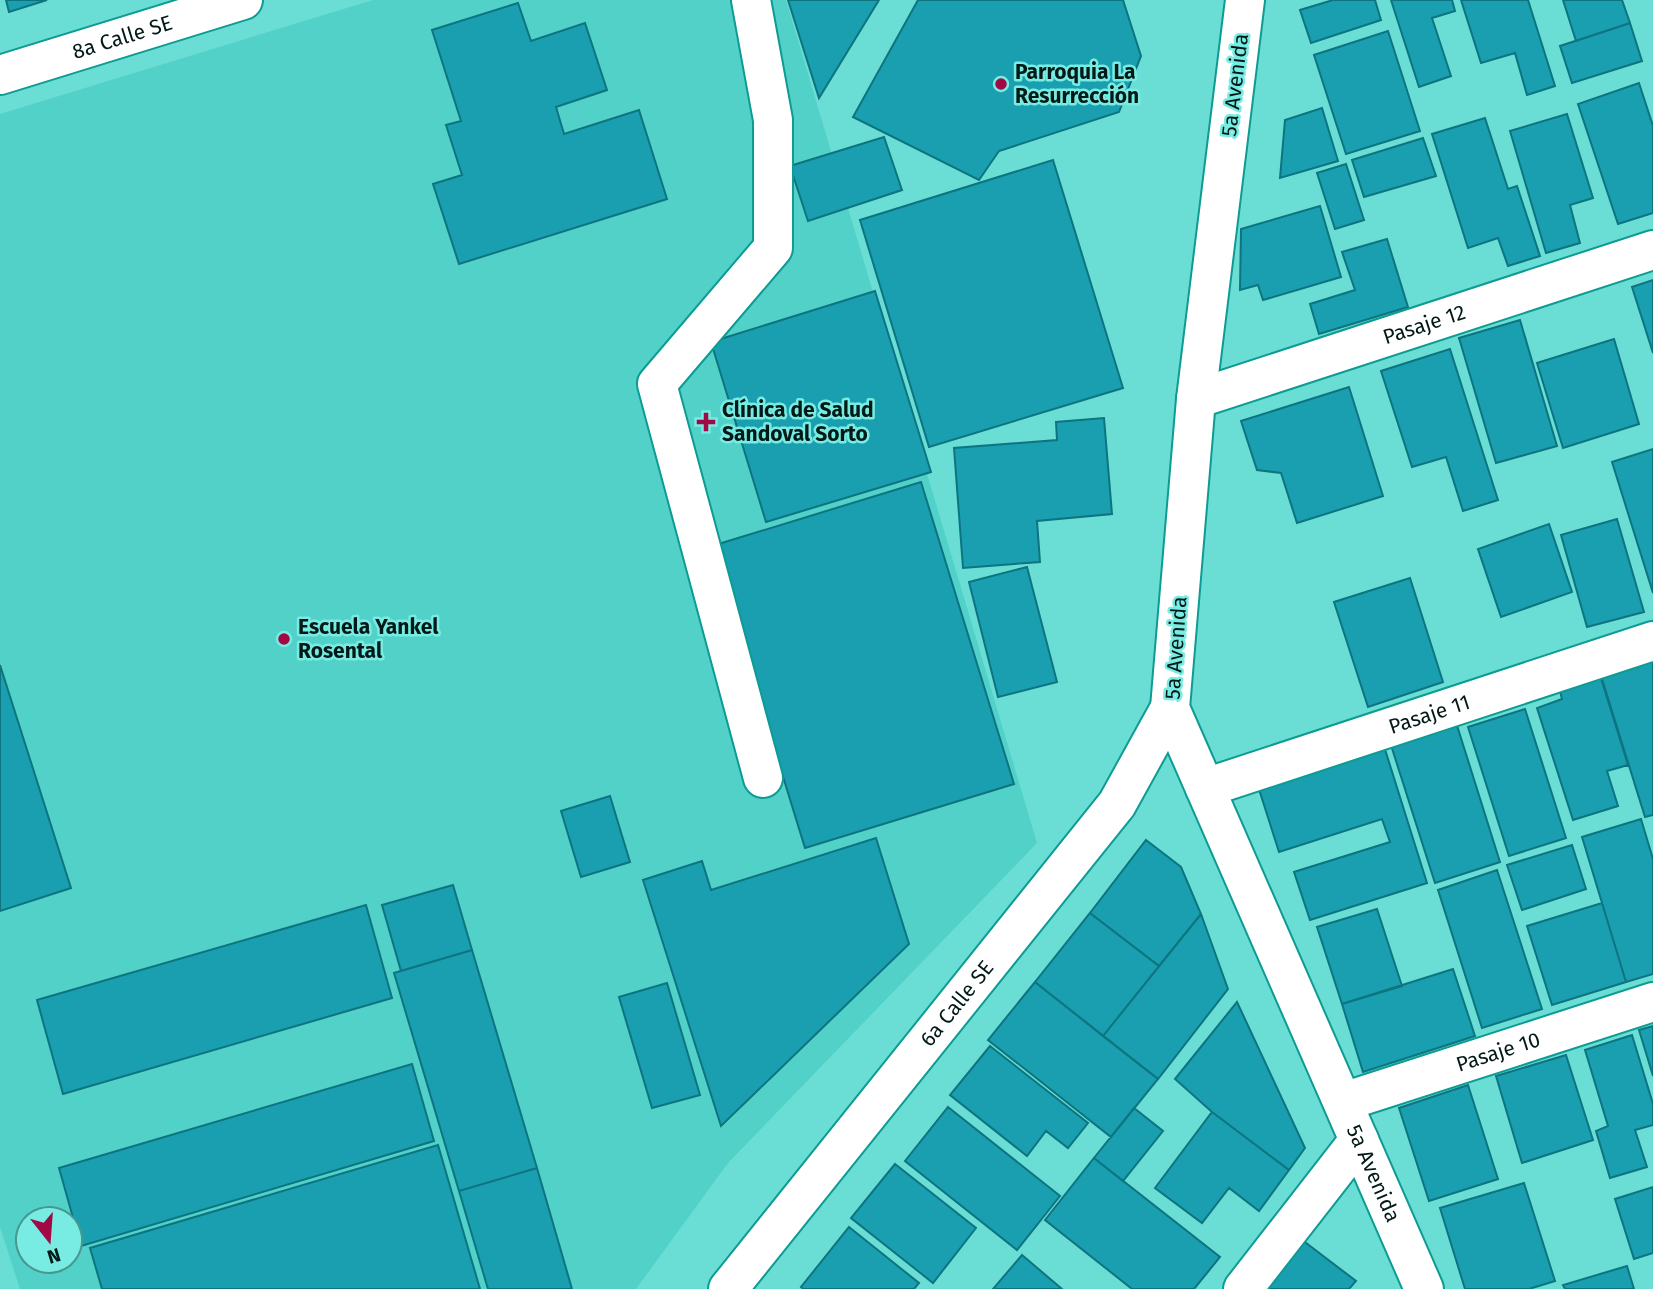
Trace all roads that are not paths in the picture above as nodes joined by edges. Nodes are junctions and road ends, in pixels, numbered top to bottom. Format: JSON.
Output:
{"nodes":[{"id":1,"x":243,"y":0,"type":"edge"},
{"id":2,"x":751,"y":0,"type":"edge"},
{"id":3,"x":1248,"y":1,"type":"edge"},
{"id":4,"x":0,"y":75,"type":"edge"},
{"id":5,"x":1653,"y":250,"type":"edge"},
{"id":6,"x":1196,"y":400,"type":"junction"},
{"id":7,"x":1653,"y":640,"type":"edge"},
{"id":8,"x":1170,"y":708,"type":"junction"},
{"id":9,"x":763,"y":778,"type":"dead end"},
{"id":10,"x":1205,"y":788,"type":"junction"},
{"id":11,"x":1653,"y":1002,"type":"edge"},
{"id":12,"x":1343,"y":1102,"type":"junction"},
{"id":13,"x":1359,"y":1140,"type":"junction"},
{"id":14,"x":728,"y":1289,"type":"edge"},
{"id":15,"x":1243,"y":1289,"type":"edge"},
{"id":16,"x":1424,"y":1289,"type":"edge"}],
"edges":[{"from":1,"to":4,"type":"street","name":"8a Calle SE"},
{"from":2,"to":9,"type":"street"},
{"from":3,"to":6,"type":"street","name":"5a Avenida"},
{"from":5,"to":6,"type":"street","name":"Pasaje 12"},
{"from":6,"to":8,"type":"street","name":"5a Avenida"},
{"from":7,"to":10,"type":"street","name":"Pasaje 11"},
{"from":8,"to":10,"type":"street","name":"5a Avenida"},
{"from":8,"to":14,"type":"street","name":"6a Calle SE"},
{"from":10,"to":12,"type":"street","name":"5a Avenida"},
{"from":11,"to":12,"type":"street","name":"Pasaje 10"},
{"from":12,"to":13,"type":"street","name":"5a Avenida"},
{"from":13,"to":15,"type":"street"},
{"from":13,"to":16,"type":"street","name":"5a Avenida"}]}
